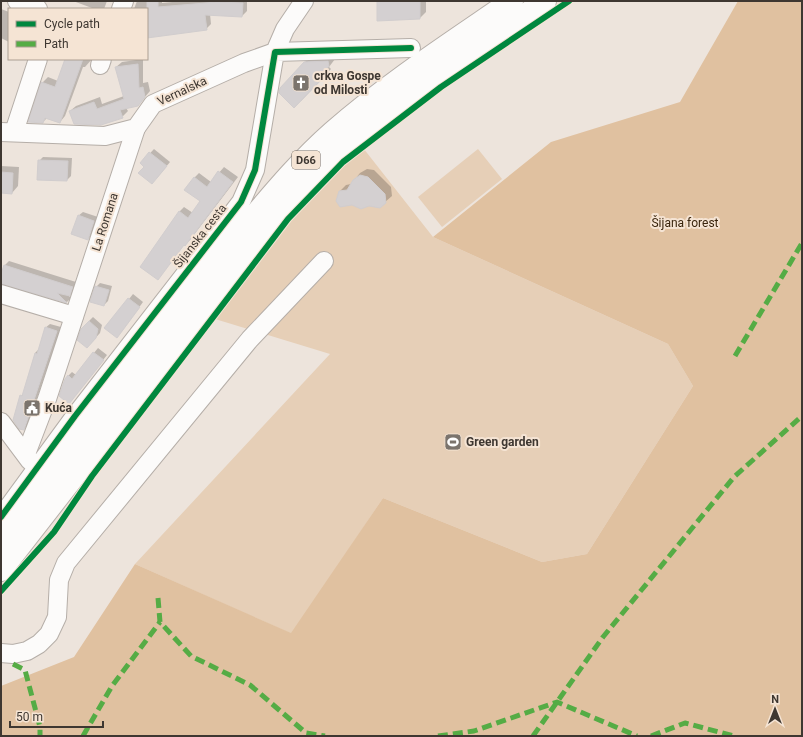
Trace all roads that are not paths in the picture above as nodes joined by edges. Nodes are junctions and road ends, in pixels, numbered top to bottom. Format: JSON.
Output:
{"nodes":[{"id":1,"x":16,"y":1,"type":"edge"},
{"id":2,"x":304,"y":1,"type":"edge"},
{"id":3,"x":512,"y":1,"type":"edge"},
{"id":4,"x":545,"y":1,"type":"edge"},
{"id":5,"x":35,"y":8,"type":"edge"},
{"id":6,"x":411,"y":48,"type":"dead end"},
{"id":7,"x":275,"y":52,"type":"junction"},
{"id":8,"x":38,"y":60,"type":"edge"},
{"id":9,"x":136,"y":128,"type":"junction"},
{"id":10,"x":8,"y":132,"type":"edge"},
{"id":11,"x":324,"y":261,"type":"dead end"},
{"id":12,"x":1,"y":294,"type":"edge"},
{"id":13,"x":74,"y":316,"type":"junction"},
{"id":14,"x":1,"y":422,"type":"edge"},
{"id":15,"x":26,"y":454,"type":"junction"},
{"id":16,"x":36,"y":471,"type":"junction"},
{"id":17,"x":1,"y":517,"type":"edge"},
{"id":18,"x":1,"y":541,"type":"edge"},
{"id":19,"x":1,"y":570,"type":"edge"},
{"id":20,"x":2,"y":652,"type":"edge"}],
"edges":[{"from":1,"to":5,"type":"street"},
{"from":2,"to":7,"type":"street"},
{"from":3,"to":18,"type":"main road","number":"D66"},
{"from":4,"to":19,"type":"main road","number":"D66"},
{"from":6,"to":7,"type":"street"},
{"from":7,"to":9,"type":"street","name":"Vernalska"},
{"from":7,"to":16,"type":"street","name":"Šijanska cesta"},
{"from":8,"to":10,"type":"street"},
{"from":9,"to":10,"type":"street"},
{"from":9,"to":13,"type":"street","name":"La Romana"},
{"from":11,"to":20,"type":"street"},
{"from":12,"to":13,"type":"street"},
{"from":13,"to":15,"type":"street","name":"La Romana"},
{"from":14,"to":15,"type":"street"},
{"from":15,"to":16,"type":"street"},
{"from":16,"to":17,"type":"street","name":"Šijanska cesta"}]}
